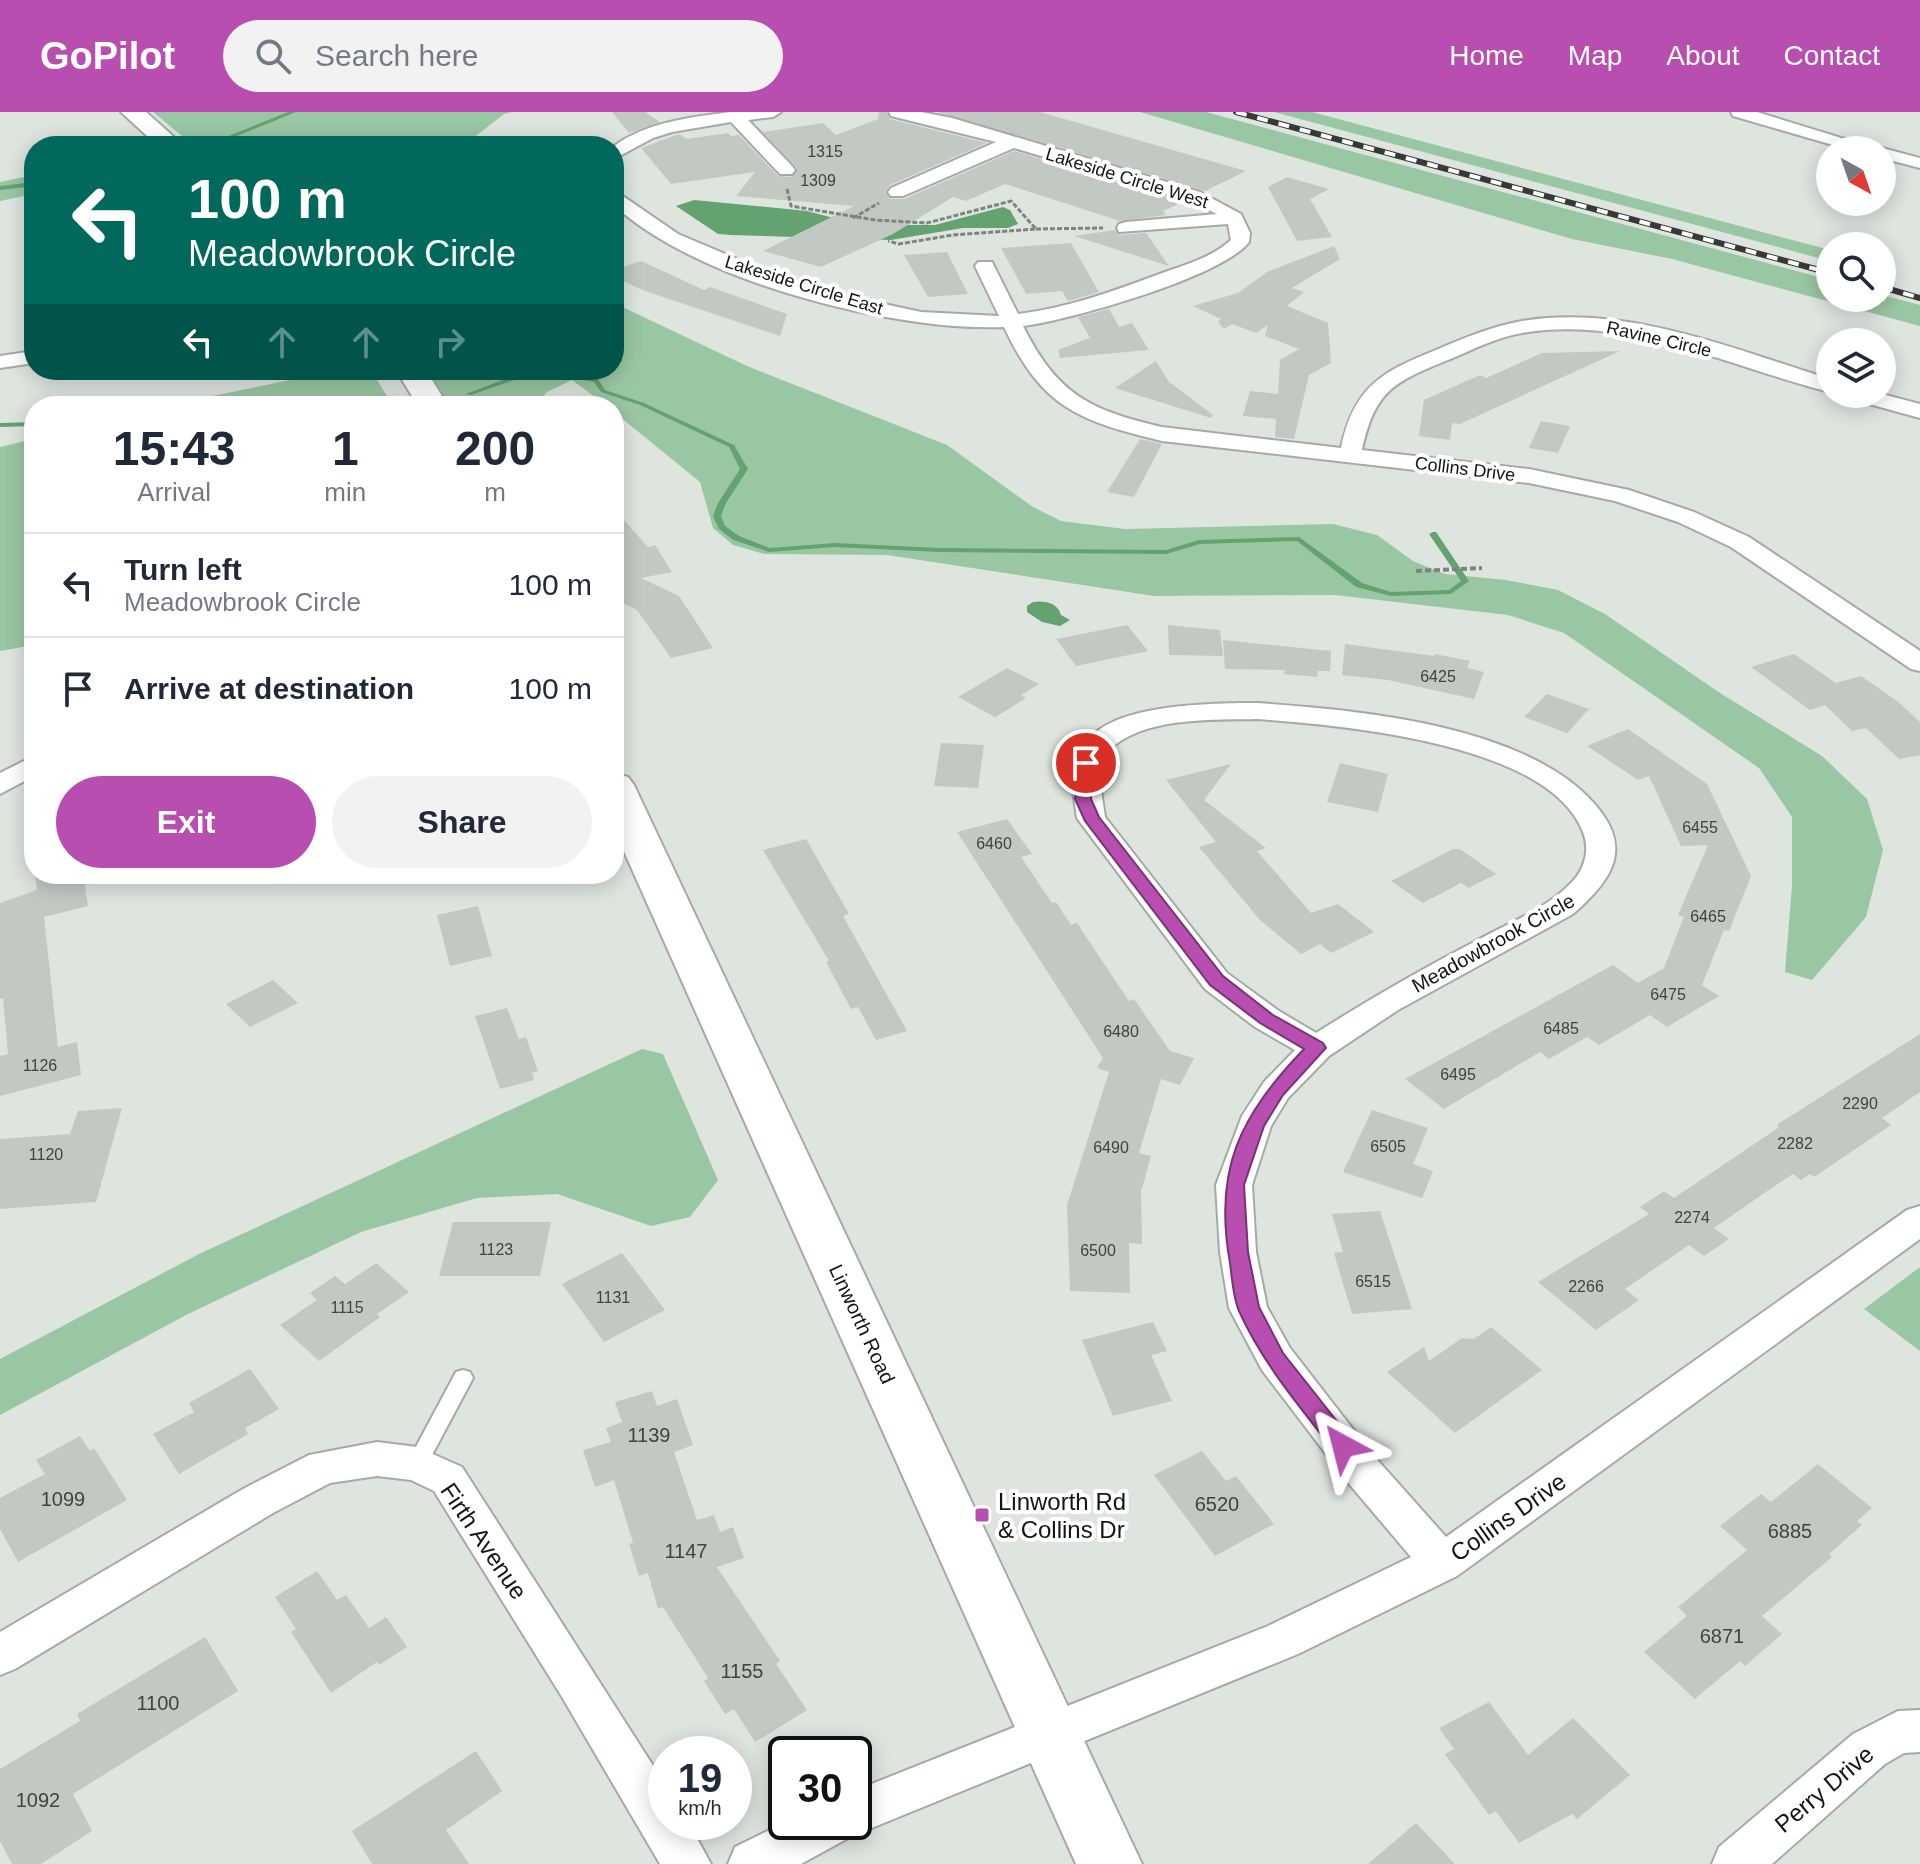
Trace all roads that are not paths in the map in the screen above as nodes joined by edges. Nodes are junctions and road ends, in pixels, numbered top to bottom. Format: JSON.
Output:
{"nodes":[{"id":1,"x":132,"y":112,"type":"edge"},
{"id":2,"x":773,"y":112,"type":"edge"},
{"id":3,"x":897,"y":112,"type":"edge"},
{"id":4,"x":1739,"y":112,"type":"edge"},
{"id":5,"x":736,"y":117,"type":"junction"},
{"id":6,"x":160,"y":136,"type":"edge"},
{"id":7,"x":1821,"y":136,"type":"edge"},
{"id":8,"x":1012,"y":142,"type":"junction"},
{"id":9,"x":624,"y":146,"type":"edge"},
{"id":10,"x":1896,"y":157,"type":"edge"},
{"id":11,"x":1920,"y":163,"type":"edge"},
{"id":12,"x":786,"y":170,"type":"road end"},
{"id":13,"x":897,"y":192,"type":"dead end"},
{"id":14,"x":624,"y":205,"type":"edge"},
{"id":15,"x":1234,"y":218,"type":"junction"},
{"id":16,"x":1126,"y":228,"type":"road end"},
{"id":17,"x":985,"y":266,"type":"dead end"},
{"id":18,"x":1013,"y":320,"type":"junction"},
{"id":19,"x":24,"y":358,"type":"edge"},
{"id":20,"x":0,"y":362,"type":"edge"},
{"id":21,"x":1816,"y":382,"type":"edge"},
{"id":22,"x":1896,"y":404,"type":"edge"},
{"id":23,"x":1920,"y":411,"type":"edge"},
{"id":24,"x":1350,"y":455,"type":"junction"},
{"id":25,"x":1908,"y":641,"type":"edge"},
{"id":26,"x":1920,"y":663,"type":"edge"},
{"id":27,"x":24,"y":770,"type":"edge"},
{"id":28,"x":0,"y":785,"type":"edge"},
{"id":29,"x":624,"y":807,"type":"edge"},
{"id":30,"x":1317,"y":1048,"type":"junction"},
{"id":31,"x":1920,"y":1220,"type":"edge"},
{"id":32,"x":463,"y":1378,"type":"dead end"},
{"id":33,"x":417,"y":1464,"type":"junction"},
{"id":34,"x":1442,"y":1563,"type":"junction"},
{"id":35,"x":0,"y":1655,"type":"edge"},
{"id":36,"x":1920,"y":1731,"type":"edge"},
{"id":37,"x":1051,"y":1735,"type":"junction"},
{"id":38,"x":872,"y":1807,"type":"edge"},
{"id":39,"x":799,"y":1840,"type":"edge"},
{"id":40,"x":687,"y":1864,"type":"edge"},
{"id":41,"x":752,"y":1864,"type":"edge"},
{"id":42,"x":1109,"y":1864,"type":"edge"},
{"id":43,"x":1736,"y":1864,"type":"edge"}],
"edges":[{"from":1,"to":6,"type":"main road"},
{"from":2,"to":5,"type":"street"},
{"from":3,"to":8,"type":"street","name":"Lakeside Circle West"},
{"from":4,"to":7,"type":"street"},
{"from":5,"to":9,"type":"street"},
{"from":5,"to":12,"type":"street"},
{"from":8,"to":13,"type":"street"},
{"from":8,"to":15,"type":"street","name":"Lakeside Circle West"},
{"from":10,"to":11,"type":"street"},
{"from":14,"to":18,"type":"street","name":"Lakeside Circle East"},
{"from":15,"to":16,"type":"street"},
{"from":15,"to":18,"type":"street","name":"Lakeside Circle West"},
{"from":17,"to":18,"type":"street","name":"Collins Drive"},
{"from":18,"to":24,"type":"street","name":"Collins Drive"},
{"from":19,"to":20,"type":"street"},
{"from":21,"to":24,"type":"street","name":"Ravine Circle"},
{"from":22,"to":23,"type":"street"},
{"from":24,"to":25,"type":"street","name":"Collins Drive"},
{"from":25,"to":26,"type":"street","name":"Collins Drive"},
{"from":27,"to":28,"type":"street"},
{"from":29,"to":37,"type":"main road","name":"Linworth Road"},
{"from":30,"to":30,"type":"street","name":"Meadowbrook Circle"},
{"from":30,"to":34,"type":"street","name":"Meadowbrook Circle"},
{"from":31,"to":34,"type":"street","name":"Collins Drive"},
{"from":32,"to":33,"type":"lane"},
{"from":33,"to":35,"type":"street","name":"Firth Avenue"},
{"from":33,"to":40,"type":"street","name":"Firth Avenue"},
{"from":34,"to":37,"type":"street","name":"Collins Drive"},
{"from":36,"to":43,"type":"street","name":"Perry Drive"},
{"from":37,"to":38,"type":"street","name":"Collins Drive"},
{"from":37,"to":42,"type":"main road","name":"Linworth Road"},
{"from":39,"to":41,"type":"street"}]}
